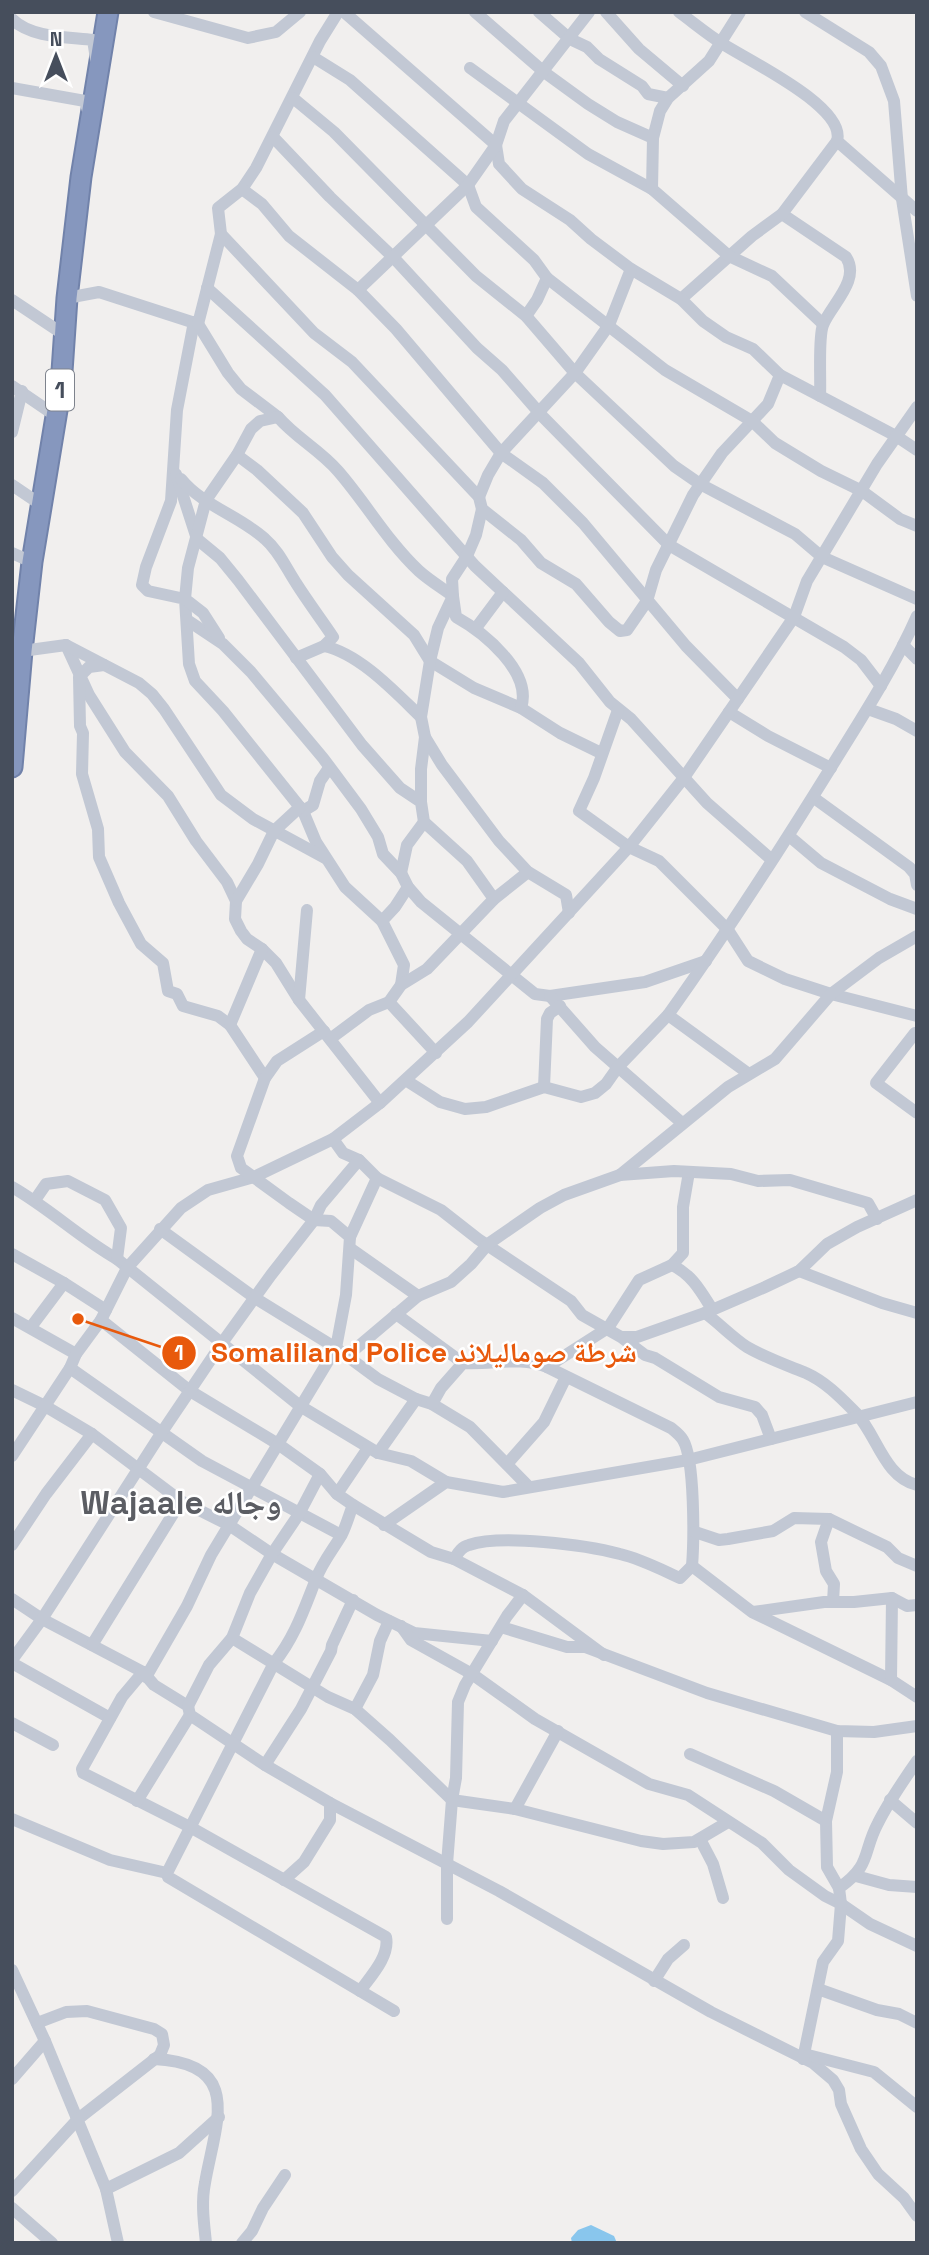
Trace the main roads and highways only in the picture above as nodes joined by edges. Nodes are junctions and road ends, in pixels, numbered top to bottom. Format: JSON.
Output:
{"nodes":[{"id":1,"x":108,"y":12,"type":"edge"},
{"id":2,"x":19,"y":621,"type":"edge"},
{"id":3,"x":12,"y":767,"type":"edge"}],
"edges":[{"from":1,"to":2,"type":"highway","number":"1"},
{"from":2,"to":3,"type":"highway","number":"1"}]}
